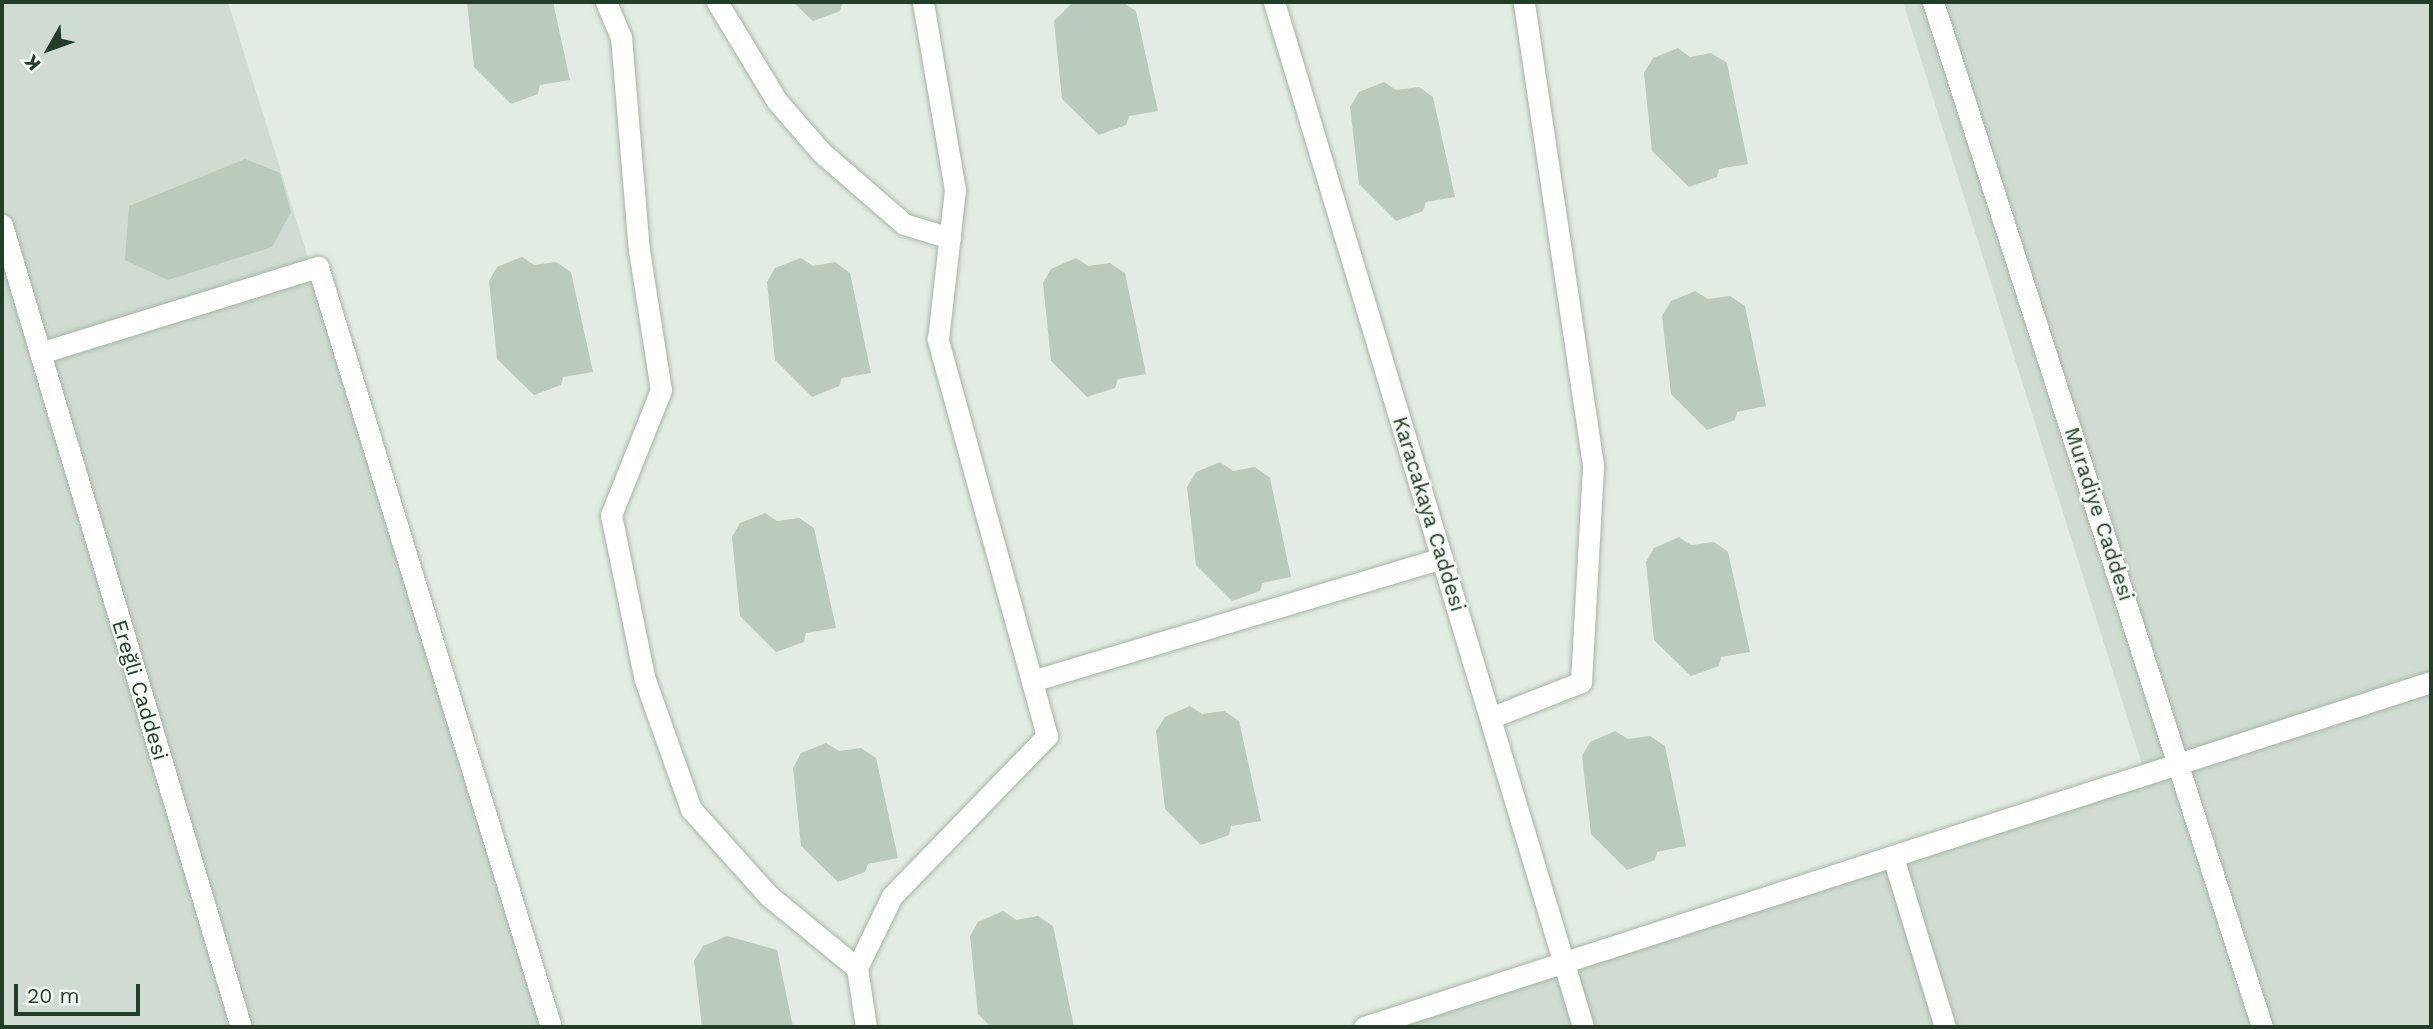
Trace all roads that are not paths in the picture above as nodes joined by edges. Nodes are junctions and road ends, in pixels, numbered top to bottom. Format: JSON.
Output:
{"nodes":[{"id":1,"x":606,"y":2,"type":"edge"},
{"id":2,"x":718,"y":2,"type":"edge"},
{"id":3,"x":923,"y":2,"type":"edge"},
{"id":4,"x":1274,"y":2,"type":"edge"},
{"id":5,"x":1524,"y":2,"type":"edge"},
{"id":6,"x":1933,"y":2,"type":"edge"},
{"id":7,"x":2,"y":225,"type":"edge"},
{"id":8,"x":950,"y":238,"type":"junction"},
{"id":9,"x":9,"y":271,"type":"edge"},
{"id":10,"x":40,"y":353,"type":"junction"},
{"id":11,"x":1442,"y":558,"type":"junction"},
{"id":12,"x":1032,"y":681,"type":"junction"},
{"id":13,"x":2431,"y":682,"type":"edge"},
{"id":14,"x":1490,"y":718,"type":"junction"},
{"id":15,"x":2179,"y":764,"type":"junction"},
{"id":16,"x":1892,"y":857,"type":"junction"},
{"id":17,"x":1564,"y":963,"type":"junction"},
{"id":18,"x":857,"y":968,"type":"junction"},
{"id":19,"x":241,"y":1027,"type":"edge"},
{"id":20,"x":551,"y":1027,"type":"edge"},
{"id":21,"x":866,"y":1027,"type":"edge"},
{"id":22,"x":1364,"y":1027,"type":"edge"},
{"id":23,"x":1583,"y":1027,"type":"edge"},
{"id":24,"x":1945,"y":1027,"type":"edge"},
{"id":25,"x":2262,"y":1027,"type":"edge"}],
"edges":[{"from":1,"to":18,"type":"street"},
{"from":2,"to":8,"type":"street"},
{"from":3,"to":8,"type":"street"},
{"from":4,"to":11,"type":"street","name":"Karacakaya Caddesi"},
{"from":5,"to":14,"type":"street"},
{"from":6,"to":15,"type":"street","name":"Muradiye Caddesi"},
{"from":7,"to":9,"type":"street"},
{"from":8,"to":12,"type":"street"},
{"from":9,"to":10,"type":"street","name":"Ereğli Caddesi"},
{"from":10,"to":19,"type":"street","name":"Ereğli Caddesi"},
{"from":10,"to":20,"type":"street"},
{"from":11,"to":12,"type":"street"},
{"from":11,"to":14,"type":"street","name":"Karacakaya Caddesi"},
{"from":12,"to":18,"type":"street"},
{"from":13,"to":15,"type":"street"},
{"from":14,"to":17,"type":"street","name":"Karacakaya Caddesi"},
{"from":15,"to":16,"type":"street"},
{"from":15,"to":25,"type":"street","name":"Muradiye Caddesi"},
{"from":16,"to":17,"type":"street"},
{"from":16,"to":24,"type":"street"},
{"from":17,"to":22,"type":"street"},
{"from":17,"to":23,"type":"street","name":"Karacakaya Caddesi"},
{"from":18,"to":21,"type":"street"}]}
